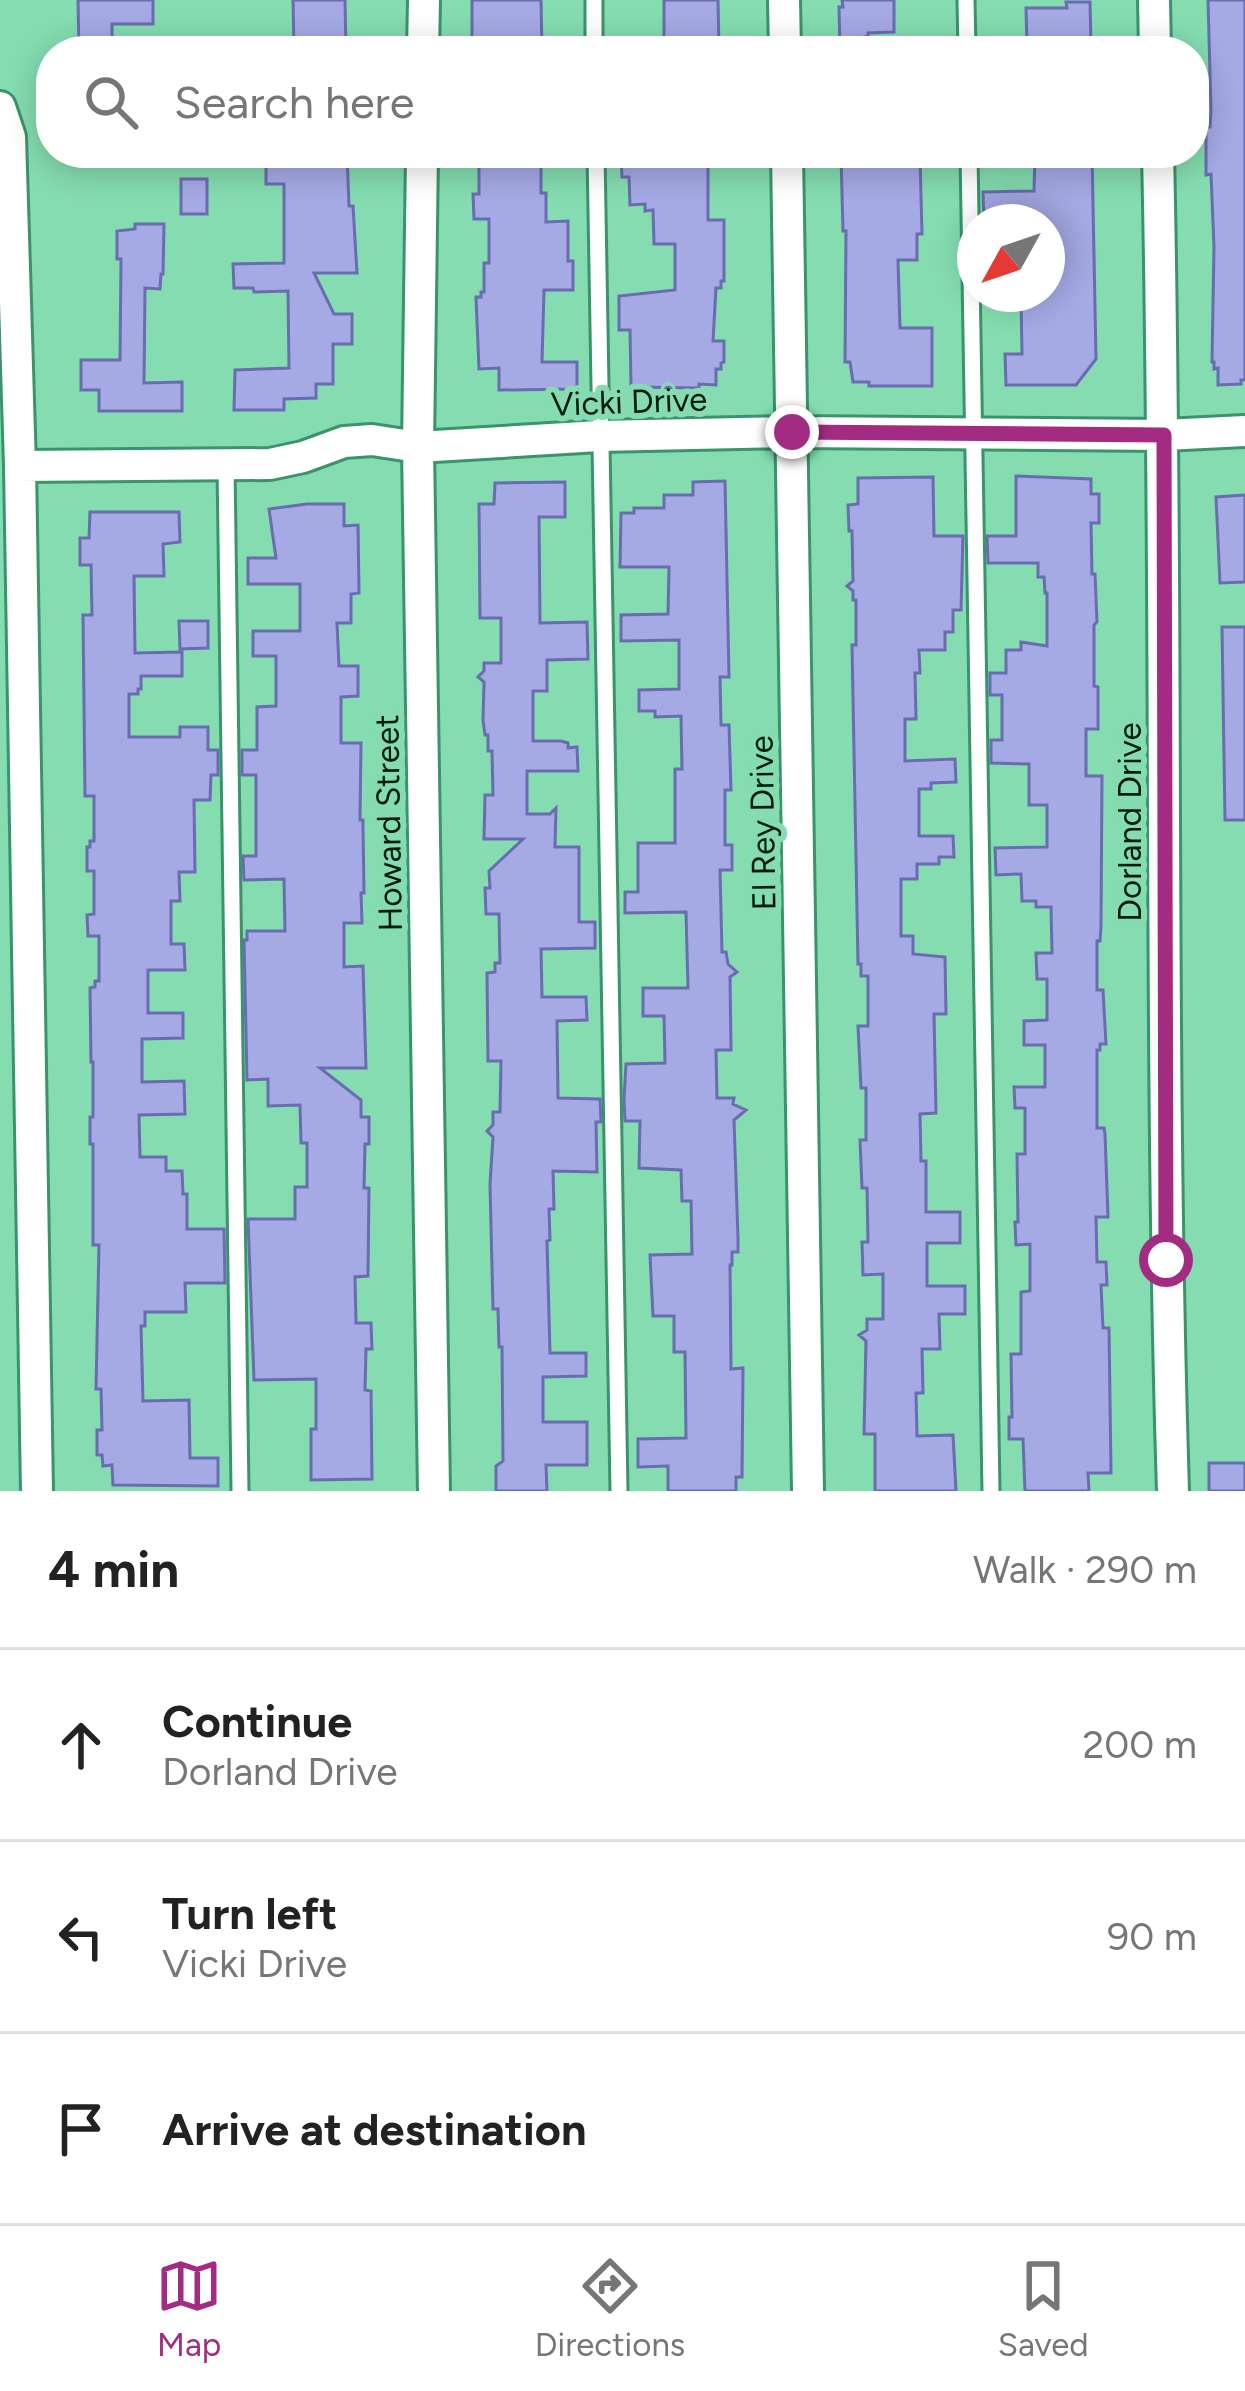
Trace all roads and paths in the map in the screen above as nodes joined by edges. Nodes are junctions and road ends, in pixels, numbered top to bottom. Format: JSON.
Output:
{"nodes":[{"id":1,"x":424,"y":0,"type":"edge"},
{"id":2,"x":594,"y":0,"type":"edge"},
{"id":3,"x":784,"y":0,"type":"edge"},
{"id":4,"x":966,"y":0,"type":"edge"},
{"id":5,"x":1154,"y":0,"type":"edge"},
{"id":6,"x":423,"y":36,"type":"edge"},
{"id":7,"x":594,"y":36,"type":"edge"},
{"id":8,"x":784,"y":36,"type":"edge"},
{"id":9,"x":967,"y":36,"type":"edge"},
{"id":10,"x":1155,"y":36,"type":"edge"},
{"id":11,"x":0,"y":107,"type":"edge"},
{"id":12,"x":422,"y":168,"type":"edge"},
{"id":13,"x":596,"y":168,"type":"edge"},
{"id":14,"x":787,"y":168,"type":"edge"},
{"id":15,"x":969,"y":168,"type":"edge"},
{"id":16,"x":1158,"y":168,"type":"edge"},
{"id":17,"x":1245,"y":431,"type":"edge"},
{"id":18,"x":792,"y":432,"type":"junction"},
{"id":19,"x":974,"y":434,"type":"junction"},
{"id":20,"x":1164,"y":435,"type":"junction"},
{"id":21,"x":599,"y":436,"type":"junction"},
{"id":22,"x":418,"y":447,"type":"junction"},
{"id":23,"x":20,"y":466,"type":"junction"},
{"id":24,"x":226,"y":466,"type":"junction"},
{"id":25,"x":37,"y":1491,"type":"edge"},
{"id":26,"x":240,"y":1491,"type":"edge"},
{"id":27,"x":434,"y":1491,"type":"edge"},
{"id":28,"x":619,"y":1491,"type":"edge"},
{"id":29,"x":808,"y":1491,"type":"edge"},
{"id":30,"x":991,"y":1491,"type":"edge"},
{"id":31,"x":1173,"y":1491,"type":"edge"}],
"edges":[{"from":1,"to":6,"type":"street"},
{"from":2,"to":7,"type":"lane"},
{"from":3,"to":8,"type":"street"},
{"from":4,"to":9,"type":"lane"},
{"from":5,"to":10,"type":"street"},
{"from":11,"to":23,"type":"street"},
{"from":12,"to":22,"type":"street","name":"Howard Street"},
{"from":13,"to":21,"type":"lane"},
{"from":14,"to":18,"type":"street","name":"El Rey Drive"},
{"from":15,"to":19,"type":"lane"},
{"from":16,"to":20,"type":"street","name":"Dorland Drive"},
{"from":17,"to":20,"type":"street","name":"Vicki Drive"},
{"from":18,"to":19,"type":"street","name":"Vicki Drive"},
{"from":18,"to":21,"type":"street","name":"Vicki Drive"},
{"from":18,"to":29,"type":"street","name":"El Rey Drive"},
{"from":19,"to":20,"type":"street","name":"Vicki Drive"},
{"from":19,"to":30,"type":"lane"},
{"from":20,"to":31,"type":"street","name":"Dorland Drive"},
{"from":21,"to":22,"type":"street","name":"Vicki Drive"},
{"from":21,"to":28,"type":"lane"},
{"from":22,"to":24,"type":"street","name":"Vicki Drive"},
{"from":22,"to":27,"type":"street","name":"Howard Street"},
{"from":23,"to":24,"type":"street","name":"Vicki Drive"},
{"from":23,"to":25,"type":"street"},
{"from":24,"to":26,"type":"lane"}]}
